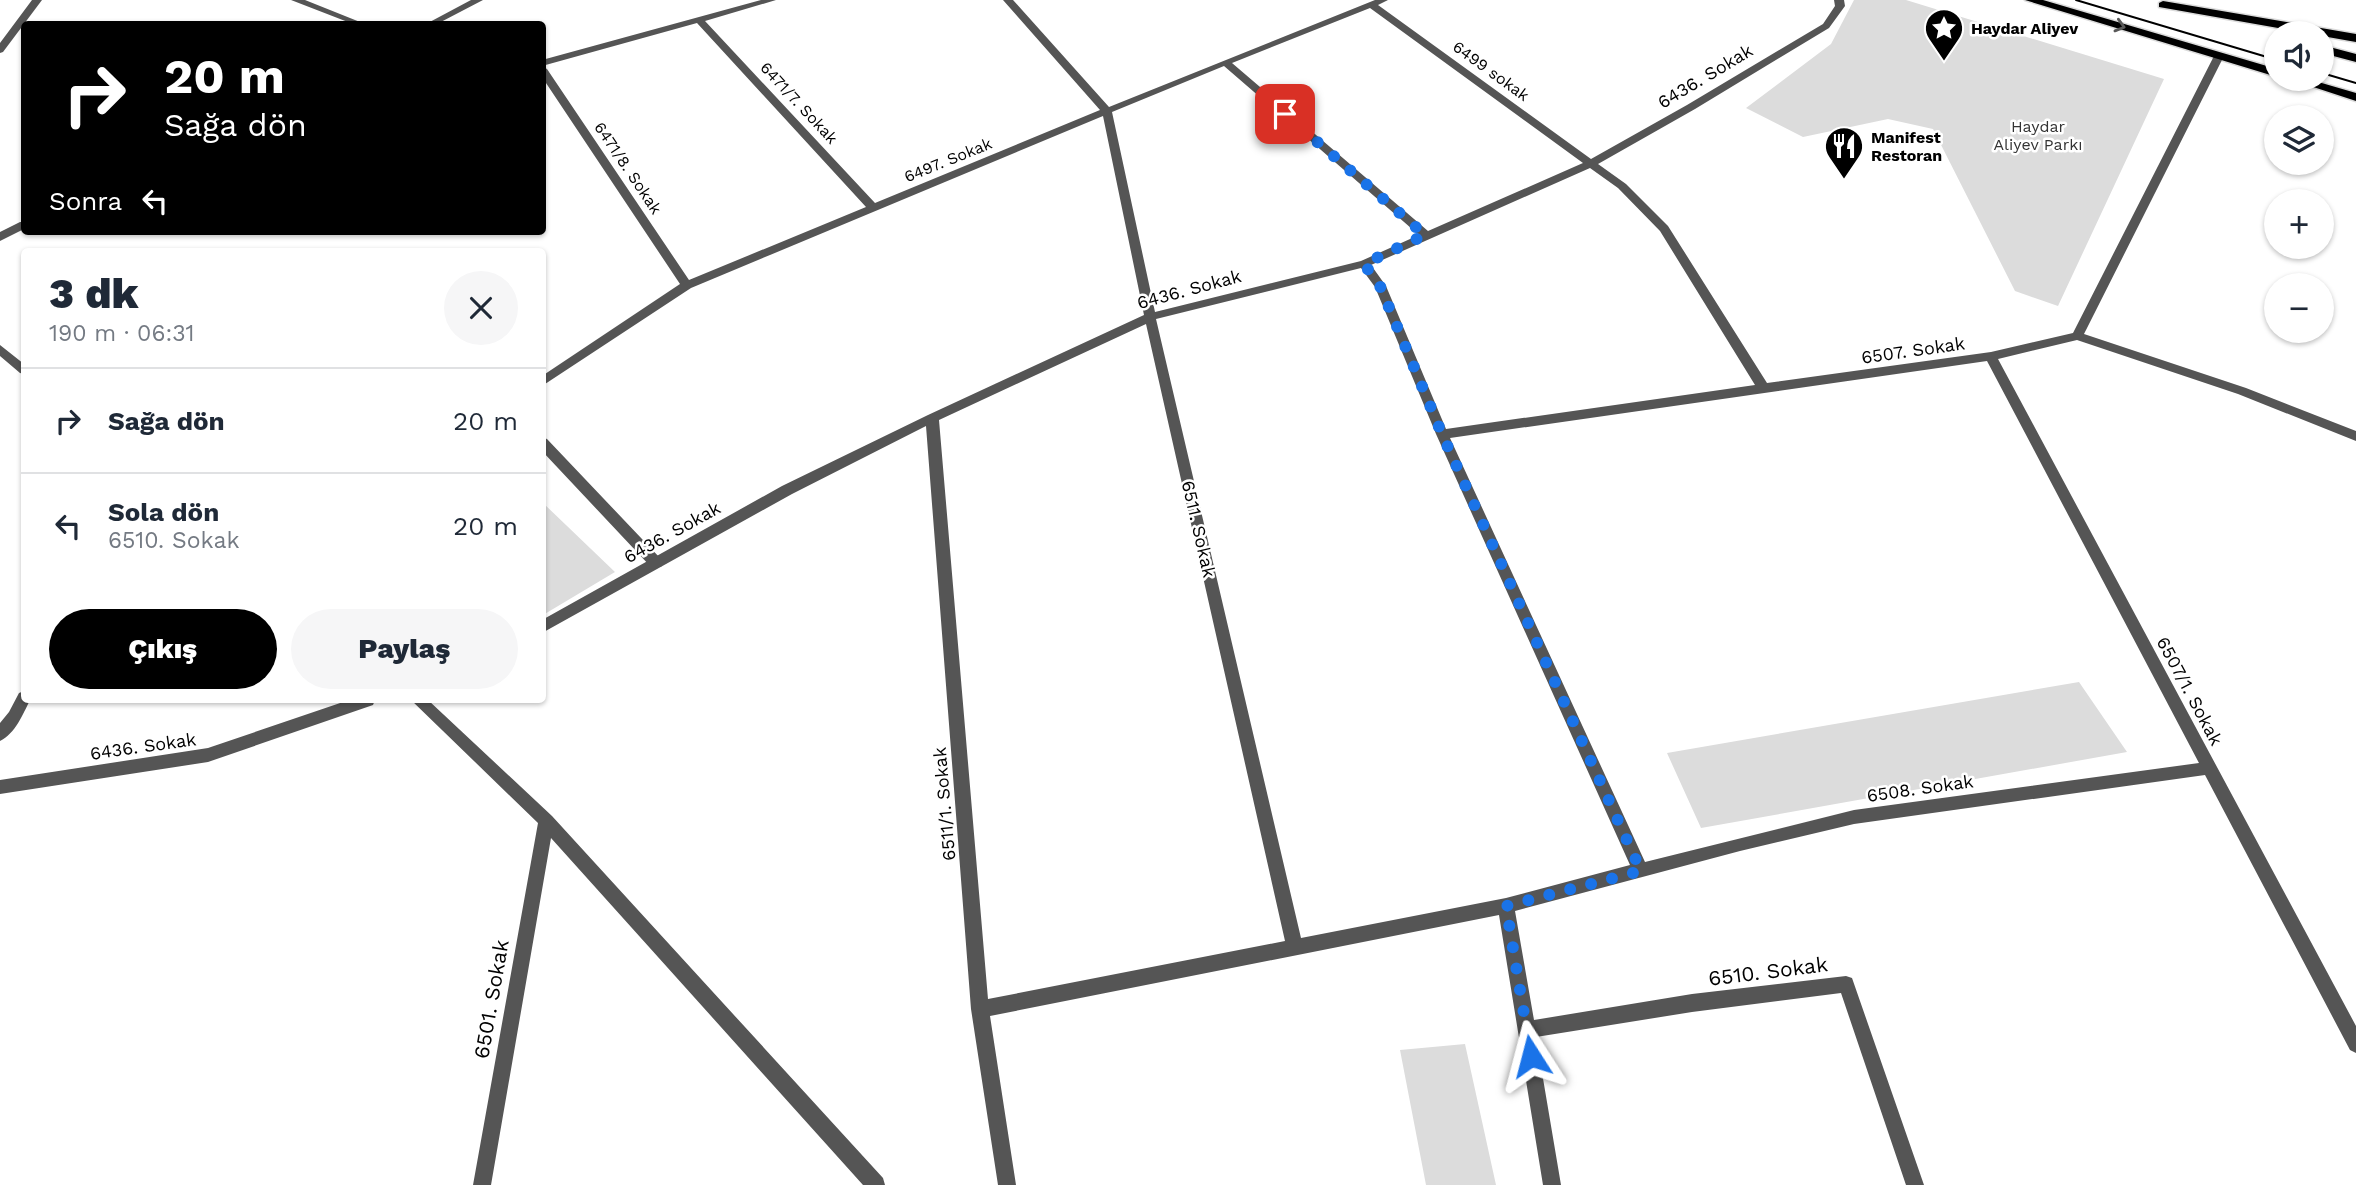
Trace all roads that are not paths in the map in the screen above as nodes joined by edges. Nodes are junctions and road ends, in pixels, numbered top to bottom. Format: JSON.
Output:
{"nodes":[{"id":1,"x":37,"y":0,"type":"edge"},
{"id":2,"x":296,"y":0,"type":"edge"},
{"id":3,"x":478,"y":0,"type":"edge"},
{"id":4,"x":771,"y":0,"type":"edge"},
{"id":5,"x":1008,"y":0,"type":"edge"},
{"id":6,"x":1383,"y":0,"type":"edge"},
{"id":7,"x":1839,"y":0,"type":"edge"},
{"id":8,"x":2031,"y":0,"type":"edge"},
{"id":9,"x":2146,"y":0,"type":"edge"},
{"id":10,"x":1372,"y":5,"type":"junction"},
{"id":11,"x":2163,"y":5,"type":"junction"},
{"id":12,"x":21,"y":21,"type":"edge"},
{"id":13,"x":352,"y":21,"type":"edge"},
{"id":14,"x":437,"y":21,"type":"edge"},
{"id":15,"x":701,"y":21,"type":"junction"},
{"id":16,"x":21,"y":22,"type":"edge"},
{"id":17,"x":2264,"y":32,"type":"edge"},
{"id":18,"x":2356,"y":38,"type":"edge"},
{"id":19,"x":0,"y":50,"type":"edge"},
{"id":20,"x":2334,"y":52,"type":"edge"},
{"id":21,"x":2219,"y":56,"type":"junction"},
{"id":22,"x":2356,"y":58,"type":"edge"},
{"id":23,"x":546,"y":62,"type":"edge"},
{"id":24,"x":1225,"y":62,"type":"junction"},
{"id":25,"x":2264,"y":69,"type":"edge"},
{"id":26,"x":546,"y":75,"type":"edge"},
{"id":27,"x":2334,"y":91,"type":"edge"},
{"id":28,"x":2356,"y":97,"type":"edge"},
{"id":29,"x":1107,"y":111,"type":"junction"},
{"id":30,"x":1591,"y":163,"type":"junction"},
{"id":31,"x":873,"y":208,"type":"junction"},
{"id":32,"x":21,"y":226,"type":"edge"},
{"id":33,"x":1425,"y":235,"type":"junction"},
{"id":34,"x":0,"y":237,"type":"edge"},
{"id":35,"x":1364,"y":264,"type":"junction"},
{"id":36,"x":687,"y":285,"type":"junction"},
{"id":37,"x":1150,"y":317,"type":"junction"},
{"id":38,"x":2077,"y":336,"type":"junction"},
{"id":39,"x":3,"y":355,"type":"edge"},
{"id":40,"x":1991,"y":356,"type":"junction"},
{"id":41,"x":21,"y":368,"type":"edge"},
{"id":42,"x":546,"y":379,"type":"edge"},
{"id":43,"x":1764,"y":388,"type":"junction"},
{"id":44,"x":932,"y":418,"type":"junction"},
{"id":45,"x":1442,"y":434,"type":"junction"},
{"id":46,"x":2356,"y":436,"type":"edge"},
{"id":47,"x":546,"y":446,"type":"edge"},
{"id":48,"x":656,"y":563,"type":"junction"},
{"id":49,"x":546,"y":624,"type":"edge"},
{"id":50,"x":21,"y":703,"type":"edge"},
{"id":51,"x":359,"y":703,"type":"edge"},
{"id":52,"x":421,"y":703,"type":"edge"},
{"id":53,"x":0,"y":734,"type":"edge"},
{"id":54,"x":2209,"y":768,"type":"junction"},
{"id":55,"x":0,"y":787,"type":"edge"},
{"id":56,"x":545,"y":821,"type":"junction"},
{"id":57,"x":1641,"y":871,"type":"junction"},
{"id":58,"x":1506,"y":906,"type":"junction"},
{"id":59,"x":1295,"y":947,"type":"junction"},
{"id":60,"x":980,"y":1009,"type":"junction"},
{"id":61,"x":1527,"y":1030,"type":"junction"},
{"id":62,"x":2356,"y":1044,"type":"edge"},
{"id":63,"x":481,"y":1185,"type":"edge"},
{"id":64,"x":876,"y":1185,"type":"edge"},
{"id":65,"x":1007,"y":1185,"type":"edge"},
{"id":66,"x":1552,"y":1185,"type":"edge"},
{"id":67,"x":1915,"y":1185,"type":"edge"}],
"edges":[{"from":1,"to":12,"type":"street"},
{"from":2,"to":13,"type":"street"},
{"from":3,"to":14,"type":"street"},
{"from":4,"to":15,"type":"street"},
{"from":5,"to":29,"type":"street"},
{"from":6,"to":10,"type":"street","name":"6497. Sokak"},
{"from":7,"to":30,"type":"street","name":"6436. Sokak"},
{"from":8,"to":21,"type":"main road","one_way":true},
{"from":9,"to":11,"type":"main road"},
{"from":10,"to":24,"type":"street","name":"6497. Sokak"},
{"from":10,"to":30,"type":"street","name":"6499 sokak"},
{"from":11,"to":17,"type":"main road"},
{"from":11,"to":18,"type":"main road"},
{"from":15,"to":23,"type":"street"},
{"from":15,"to":31,"type":"street","name":"6471/7. Sokak"},
{"from":16,"to":19,"type":"street"},
{"from":20,"to":22,"type":"main road"},
{"from":21,"to":25,"type":"main road"},
{"from":21,"to":38,"type":"street"},
{"from":24,"to":29,"type":"street","name":"6497. Sokak"},
{"from":24,"to":33,"type":"street"},
{"from":26,"to":36,"type":"street","name":"6471/8. Sokak"},
{"from":27,"to":28,"type":"main road"},
{"from":29,"to":31,"type":"street","name":"6497. Sokak"},
{"from":29,"to":37,"type":"street","name":"6511. Sokak"},
{"from":30,"to":33,"type":"street","name":"6436. Sokak"},
{"from":30,"to":43,"type":"street","name":"6499 sokak"},
{"from":31,"to":36,"type":"street","name":"6497. Sokak"},
{"from":32,"to":34,"type":"street"},
{"from":33,"to":35,"type":"street","name":"6436. Sokak"},
{"from":35,"to":37,"type":"street","name":"6436. Sokak"},
{"from":35,"to":45,"type":"street"},
{"from":36,"to":42,"type":"street","name":"6497. Sokak"},
{"from":37,"to":44,"type":"street","name":"6436. Sokak"},
{"from":37,"to":59,"type":"street","name":"6511. Sokak"},
{"from":38,"to":40,"type":"street","name":"6507. Sokak"},
{"from":38,"to":46,"type":"street"},
{"from":39,"to":41,"type":"street"},
{"from":40,"to":43,"type":"street","name":"6507. Sokak"},
{"from":40,"to":54,"type":"street","name":"6507/1. Sokak"},
{"from":43,"to":45,"type":"street","name":"6507. Sokak"},
{"from":44,"to":48,"type":"street","name":"6436. Sokak"},
{"from":44,"to":60,"type":"street","name":"6511/1. Sokak"},
{"from":45,"to":57,"type":"street"},
{"from":47,"to":48,"type":"street"},
{"from":48,"to":49,"type":"street","name":"6436. Sokak"},
{"from":50,"to":53,"type":"street"},
{"from":51,"to":55,"type":"street","name":"6436. Sokak"},
{"from":52,"to":56,"type":"street"},
{"from":54,"to":57,"type":"street","name":"6508. Sokak"},
{"from":54,"to":62,"type":"street","name":"6507/1. Sokak"},
{"from":56,"to":63,"type":"street","name":"6501. Sokak"},
{"from":56,"to":64,"type":"street"},
{"from":57,"to":58,"type":"street","name":"6508. Sokak"},
{"from":58,"to":59,"type":"street","name":"6508. Sokak"},
{"from":58,"to":61,"type":"street"},
{"from":59,"to":60,"type":"street","name":"6508. Sokak"},
{"from":60,"to":65,"type":"street","name":"6511/1. Sokak"},
{"from":61,"to":66,"type":"street"},
{"from":61,"to":67,"type":"street","name":"6510. Sokak"}]}
